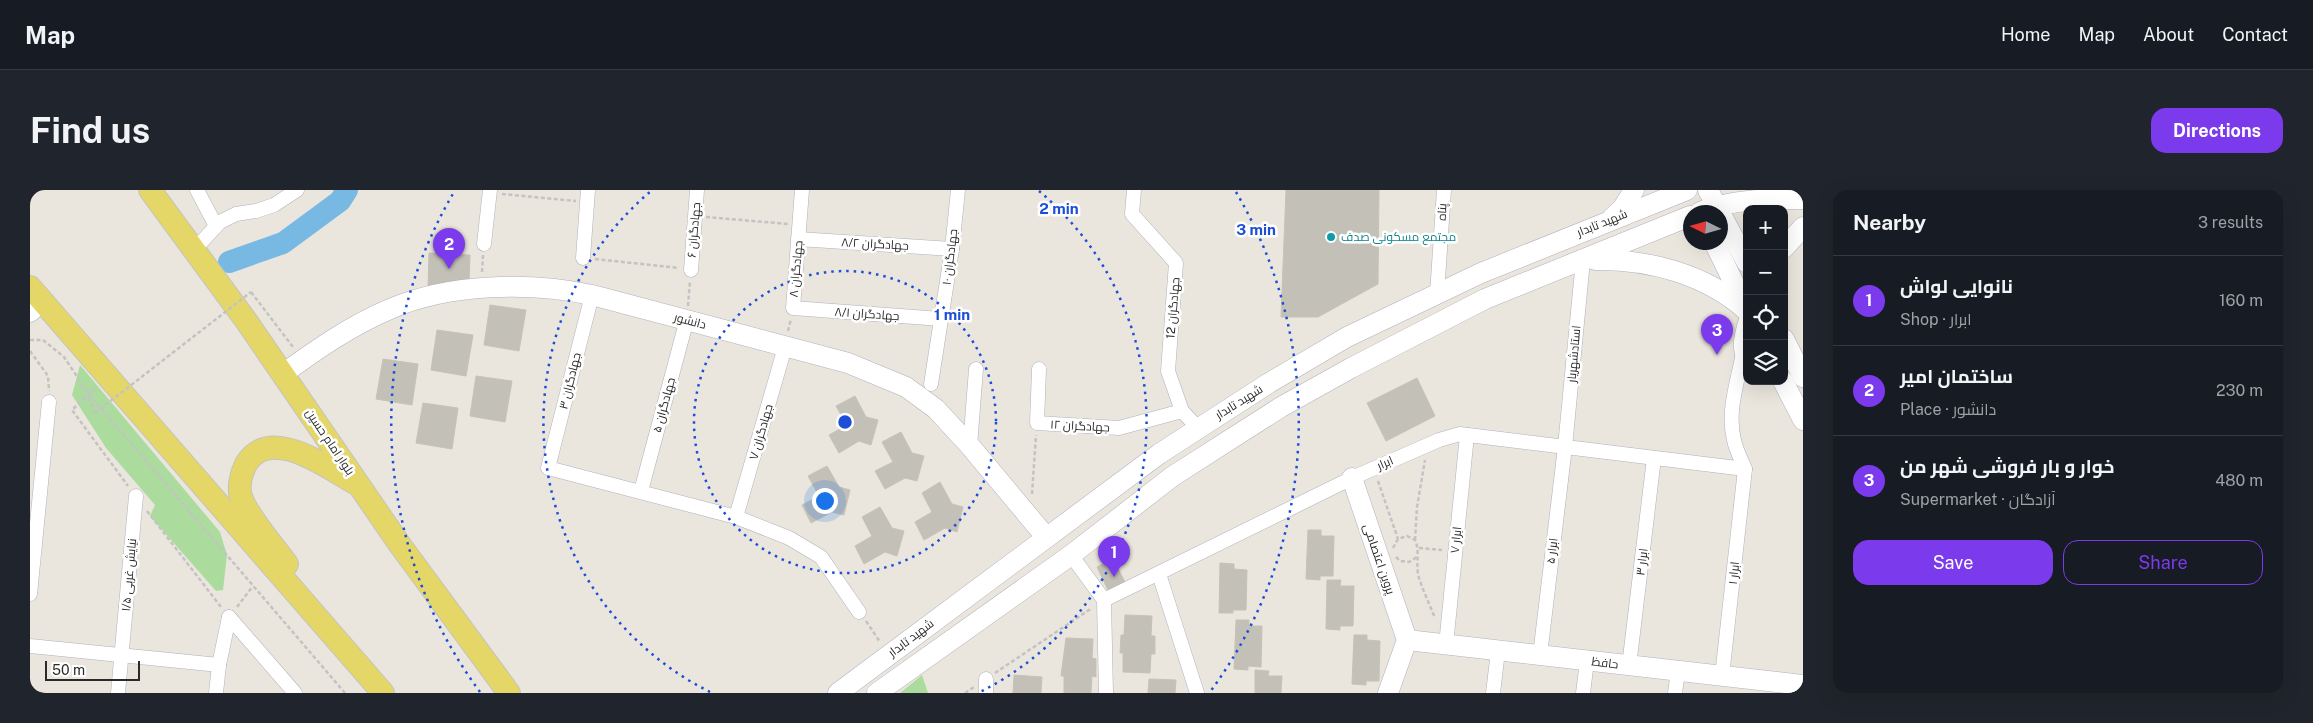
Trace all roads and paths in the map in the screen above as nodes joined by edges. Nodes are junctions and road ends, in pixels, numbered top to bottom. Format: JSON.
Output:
{"nodes":[{"id":1,"x":150,"y":190,"type":"edge"},
{"id":2,"x":197,"y":190,"type":"edge"},
{"id":3,"x":297,"y":190,"type":"edge"},
{"id":4,"x":697,"y":190,"type":"edge"},
{"id":5,"x":802,"y":190,"type":"edge"},
{"id":6,"x":958,"y":190,"type":"edge"},
{"id":7,"x":1134,"y":190,"type":"edge"},
{"id":8,"x":1444,"y":190,"type":"edge"},
{"id":9,"x":1688,"y":190,"type":"edge"},
{"id":10,"x":489,"y":192,"type":"edge"},
{"id":11,"x":588,"y":196,"type":"edge"},
{"id":12,"x":1803,"y":199,"type":"edge"},
{"id":13,"x":1635,"y":200,"type":"edge"},
{"id":14,"x":1706,"y":205,"type":"edge"},
{"id":15,"x":695,"y":216,"type":"junction"},
{"id":16,"x":1683,"y":219,"type":"edge"},
{"id":17,"x":216,"y":226,"type":"junction"},
{"id":18,"x":1803,"y":227,"type":"edge"},
{"id":19,"x":799,"y":232,"type":"junction"},
{"id":20,"x":1646,"y":233,"type":"junction"},
{"id":21,"x":1728,"y":236,"type":"edge"},
{"id":22,"x":484,"y":244,"type":"joint"},
{"id":23,"x":1788,"y":244,"type":"edge"},
{"id":24,"x":952,"y":248,"type":"junction"},
{"id":25,"x":194,"y":250,"type":"junction"},
{"id":26,"x":1718,"y":250,"type":"edge"},
{"id":27,"x":1743,"y":257,"type":"edge"},
{"id":28,"x":583,"y":258,"type":"joint"},
{"id":29,"x":1582,"y":260,"type":"junction"},
{"id":30,"x":691,"y":270,"type":"junction"},
{"id":31,"x":480,"y":288,"type":"junction"},
{"id":32,"x":1437,"y":294,"type":"junction"},
{"id":33,"x":592,"y":295,"type":"junction"},
{"id":34,"x":34,"y":300,"type":"edge"},
{"id":35,"x":1743,"y":302,"type":"edge"},
{"id":36,"x":1743,"y":307,"type":"edge"},
{"id":37,"x":793,"y":308,"type":"junction"},
{"id":38,"x":941,"y":319,"type":"junction"},
{"id":39,"x":686,"y":320,"type":"junction"},
{"id":40,"x":1743,"y":333,"type":"edge"},
{"id":41,"x":30,"y":340,"type":"edge"},
{"id":42,"x":1784,"y":340,"type":"edge"},
{"id":43,"x":785,"y":347,"type":"junction"},
{"id":44,"x":30,"y":351,"type":"edge"},
{"id":45,"x":1743,"y":355,"type":"edge"},
{"id":46,"x":302,"y":360,"type":"junction"},
{"id":47,"x":1743,"y":368,"type":"edge"},
{"id":48,"x":976,"y":369,"type":"dead end"},
{"id":49,"x":1039,"y":369,"type":"dead end"},
{"id":50,"x":283,"y":374,"type":"junction"},
{"id":51,"x":1803,"y":377,"type":"edge"},
{"id":52,"x":931,"y":384,"type":"dead end"},
{"id":53,"x":1782,"y":385,"type":"edge"},
{"id":54,"x":88,"y":393,"type":"junction"},
{"id":55,"x":49,"y":402,"type":"joint"},
{"id":56,"x":1182,"y":411,"type":"junction"},
{"id":57,"x":1803,"y":420,"type":"edge"},
{"id":58,"x":1037,"y":423,"type":"junction"},
{"id":59,"x":1198,"y":428,"type":"junction"},
{"id":60,"x":1467,"y":434,"type":"junction"},
{"id":61,"x":1437,"y":441,"type":"junction"},
{"id":62,"x":970,"y":446,"type":"junction"},
{"id":63,"x":1565,"y":447,"type":"junction"},
{"id":64,"x":1654,"y":458,"type":"junction"},
{"id":65,"x":1374,"y":468,"type":"junction"},
{"id":66,"x":1745,"y":469,"type":"junction"},
{"id":67,"x":1352,"y":478,"type":"junction"},
{"id":68,"x":360,"y":486,"type":"junction"},
{"id":69,"x":642,"y":491,"type":"junction"},
{"id":70,"x":35,"y":492,"type":"edge"},
{"id":71,"x":136,"y":496,"type":"junction"},
{"id":72,"x":736,"y":517,"type":"junction"},
{"id":73,"x":1031,"y":518,"type":"junction"},
{"id":74,"x":1046,"y":537,"type":"junction"},
{"id":75,"x":1398,"y":538,"type":"junction"},
{"id":76,"x":1415,"y":540,"type":"junction"},
{"id":77,"x":1419,"y":548,"type":"junction"},
{"id":78,"x":1455,"y":552,"type":"junction"},
{"id":79,"x":1071,"y":555,"type":"junction"},
{"id":80,"x":1417,"y":557,"type":"junction"},
{"id":81,"x":1159,"y":574,"type":"junction"},
{"id":82,"x":254,"y":586,"type":"junction"},
{"id":83,"x":30,"y":594,"type":"edge"},
{"id":84,"x":1104,"y":600,"type":"junction"},
{"id":85,"x":859,"y":612,"type":"joint"},
{"id":86,"x":229,"y":618,"type":"junction"},
{"id":87,"x":1436,"y":619,"type":"dead end"},
{"id":88,"x":1406,"y":640,"type":"junction"},
{"id":89,"x":1446,"y":645,"type":"junction"},
{"id":90,"x":30,"y":646,"type":"edge"},
{"id":91,"x":1498,"y":651,"type":"junction"},
{"id":92,"x":122,"y":654,"type":"junction"},
{"id":93,"x":889,"y":655,"type":"junction"},
{"id":94,"x":1540,"y":656,"type":"junction"},
{"id":95,"x":1587,"y":661,"type":"junction"},
{"id":96,"x":357,"y":664,"type":"junction"},
{"id":97,"x":219,"y":665,"type":"junction"},
{"id":98,"x":1629,"y":666,"type":"junction"},
{"id":99,"x":1678,"y":671,"type":"junction"},
{"id":100,"x":904,"y":673,"type":"junction"},
{"id":101,"x":1722,"y":676,"type":"junction"},
{"id":102,"x":986,"y":679,"type":"junction"},
{"id":103,"x":1803,"y":685,"type":"edge"},
{"id":104,"x":1777,"y":688,"type":"edge"},
{"id":105,"x":118,"y":693,"type":"edge"},
{"id":106,"x":216,"y":693,"type":"edge"},
{"id":107,"x":295,"y":693,"type":"edge"},
{"id":108,"x":346,"y":693,"type":"edge"},
{"id":109,"x":382,"y":693,"type":"edge"},
{"id":110,"x":509,"y":693,"type":"edge"},
{"id":111,"x":838,"y":693,"type":"edge"},
{"id":112,"x":877,"y":693,"type":"edge"},
{"id":113,"x":965,"y":693,"type":"edge"},
{"id":114,"x":986,"y":693,"type":"edge"},
{"id":115,"x":1106,"y":693,"type":"edge"},
{"id":116,"x":1197,"y":693,"type":"edge"},
{"id":117,"x":1388,"y":693,"type":"edge"},
{"id":118,"x":1493,"y":693,"type":"edge"},
{"id":119,"x":1583,"y":693,"type":"edge"},
{"id":120,"x":1675,"y":693,"type":"edge"}],
"edges":[{"from":1,"to":25,"type":"main road","name":"بلوار امام حسین"},
{"from":2,"to":17,"type":"street"},
{"from":3,"to":17,"type":"street"},
{"from":4,"to":15,"type":"street","name":"جهادگران ۶"},
{"from":5,"to":19,"type":"street","name":"جهادگران ۸"},
{"from":6,"to":24,"type":"street","name":"جهادگران ۱۰"},
{"from":7,"to":56,"type":"street","name":"جهادگران 12"},
{"from":8,"to":32,"type":"street","name":"پناه"},
{"from":9,"to":13,"type":"main road","name":"شهید تابدار"},
{"from":9,"to":14,"type":"main road"},
{"from":10,"to":11,"type":"path"},
{"from":10,"to":22,"type":"street"},
{"from":11,"to":28,"type":"street"},
{"from":12,"to":14,"type":"main road"},
{"from":13,"to":20,"type":"main road"},
{"from":13,"to":32,"type":"main road","name":"شهید تابدار"},
{"from":15,"to":19,"type":"path"},
{"from":15,"to":30,"type":"street","name":"جهادگران ۶"},
{"from":16,"to":20,"type":"main road","name":"شهید تابدار"},
{"from":17,"to":25,"type":"street"},
{"from":18,"to":23,"type":"main road"},
{"from":19,"to":24,"type":"street","name":"جهادگران ۸/۲"},
{"from":19,"to":37,"type":"street","name":"جهادگران ۸"},
{"from":20,"to":29,"type":"main road","name":"شهید تابدار"},
{"from":21,"to":27,"type":"main road"},
{"from":22,"to":31,"type":"path"},
{"from":24,"to":38,"type":"street","name":"جهادگران ۱۰"},
{"from":25,"to":50,"type":"main road","name":"بلوار امام حسین"},
{"from":26,"to":35,"type":"main road"},
{"from":28,"to":30,"type":"path"},
{"from":29,"to":36,"type":"main road"},
{"from":29,"to":63,"type":"street","name":"استادشهریار"},
{"from":29,"to":79,"type":"main road","name":"شهید تابدار"},
{"from":30,"to":39,"type":"path"},
{"from":31,"to":33,"type":"main road","name":"دانشور"},
{"from":31,"to":46,"type":"main road","name":"دانشور"},
{"from":32,"to":59,"type":"main road","name":"شهید تابدار"},
{"from":33,"to":39,"type":"main road","name":"دانشور"},
{"from":33,"to":69,"type":"street","name":"جهادگران ۳"},
{"from":34,"to":96,"type":"main road"},
{"from":37,"to":38,"type":"street","name":"جهادگران ۸/۱"},
{"from":37,"to":43,"type":"path","name":"جهادگران ۸"},
{"from":38,"to":52,"type":"street","name":"جهادگران ۱۰"},
{"from":39,"to":43,"type":"main road","name":"دانشور"},
{"from":39,"to":69,"type":"street","name":"جهادگران ۵"},
{"from":40,"to":45,"type":"street"},
{"from":41,"to":54,"type":"path"},
{"from":42,"to":51,"type":"main road"},
{"from":43,"to":62,"type":"main road","name":"دانشور"},
{"from":43,"to":72,"type":"street","name":"جهادگران ۷"},
{"from":44,"to":55,"type":"path"},
{"from":46,"to":50,"type":"main road","name":"دانشور"},
{"from":46,"to":54,"type":"path","bridge":true},
{"from":47,"to":66,"type":"street"},
{"from":48,"to":62,"type":"street"},
{"from":49,"to":58,"type":"street","name":"جهادگران ۱۲"},
{"from":50,"to":68,"type":"main road","name":"بلوار امام حسین"},
{"from":53,"to":57,"type":"main road"},
{"from":54,"to":71,"type":"path"},
{"from":54,"to":82,"type":"path"},
{"from":55,"to":70,"type":"street"},
{"from":56,"to":58,"type":"street","name":"جهادگران ۱۲"},
{"from":56,"to":59,"type":"street"},
{"from":58,"to":73,"type":"path"},
{"from":59,"to":74,"type":"main road","name":"شهید تابدار"},
{"from":60,"to":61,"type":"street","name":"ابرار"},
{"from":60,"to":63,"type":"street","name":"ابرار"},
{"from":60,"to":78,"type":"street","name":"ابرار ۷"},
{"from":61,"to":65,"type":"street","name":"ابرار"},
{"from":61,"to":76,"type":"path"},
{"from":62,"to":73,"type":"main road","name":"دانشور"},
{"from":63,"to":64,"type":"street","name":"ابرار"},
{"from":63,"to":94,"type":"street","name":"ابرار ۵"},
{"from":64,"to":66,"type":"street","name":"ابرار"},
{"from":64,"to":98,"type":"street","name":"ابرار ۳"},
{"from":65,"to":67,"type":"street","name":"ابرار"},
{"from":65,"to":75,"type":"path"},
{"from":66,"to":101,"type":"street","name":"ابرار ۱"},
{"from":67,"to":81,"type":"street","name":"ابرار"},
{"from":67,"to":88,"type":"main road","name":"پروین اعتصامی"},
{"from":68,"to":96,"type":"main road"},
{"from":68,"to":110,"type":"main road","name":"بلوار امام حسین"},
{"from":69,"to":72,"type":"street"},
{"from":70,"to":83,"type":"street"},
{"from":71,"to":86,"type":"path"},
{"from":71,"to":92,"type":"street","name":"نیایش غربی ۱/۵"},
{"from":72,"to":85,"type":"street"},
{"from":73,"to":74,"type":"main road","name":"دانشور"},
{"from":74,"to":93,"type":"main road","name":"شهید تابدار"},
{"from":75,"to":76,"type":"path"},
{"from":75,"to":80,"type":"path"},
{"from":76,"to":77,"type":"path"},
{"from":77,"to":78,"type":"path"},
{"from":77,"to":80,"type":"path"},
{"from":78,"to":89,"type":"street","name":"ابرار ۷"},
{"from":79,"to":84,"type":"street"},
{"from":79,"to":100,"type":"main road","name":"شهید تابدار"},
{"from":80,"to":87,"type":"path"},
{"from":81,"to":84,"type":"street","name":"ابرار"},
{"from":81,"to":116,"type":"street"},
{"from":82,"to":86,"type":"path"},
{"from":82,"to":108,"type":"path"},
{"from":84,"to":102,"type":"path"},
{"from":84,"to":115,"type":"street"},
{"from":85,"to":93,"type":"path"},
{"from":86,"to":97,"type":"street"},
{"from":86,"to":107,"type":"street"},
{"from":88,"to":89,"type":"main road","name":"حافظ"},
{"from":88,"to":117,"type":"main road"},
{"from":89,"to":91,"type":"main road","name":"حافظ"},
{"from":90,"to":92,"type":"street"},
{"from":91,"to":94,"type":"main road","name":"حافظ"},
{"from":91,"to":118,"type":"street"},
{"from":92,"to":97,"type":"street"},
{"from":92,"to":105,"type":"street","name":"نیایش غربی ۱/۵"},
{"from":93,"to":100,"type":"main road"},
{"from":93,"to":111,"type":"main road","name":"شهید تابدار"},
{"from":94,"to":95,"type":"main road","name":"حافظ"},
{"from":95,"to":98,"type":"main road","name":"حافظ"},
{"from":95,"to":119,"type":"street"},
{"from":96,"to":109,"type":"main road"},
{"from":97,"to":106,"type":"street"},
{"from":98,"to":99,"type":"main road","name":"حافظ"},
{"from":99,"to":101,"type":"main road","name":"حافظ"},
{"from":99,"to":120,"type":"street"},
{"from":100,"to":112,"type":"main road","name":"شهید تابدار"},
{"from":101,"to":104,"type":"main road","name":"حافظ"},
{"from":102,"to":113,"type":"path"},
{"from":102,"to":114,"type":"street"},
{"from":103,"to":104,"type":"main road","name":"حافظ"}]}
